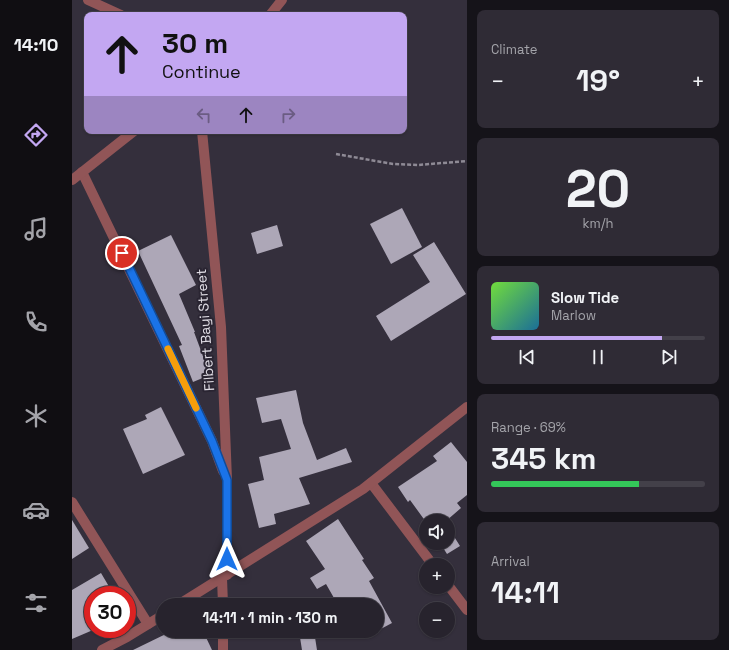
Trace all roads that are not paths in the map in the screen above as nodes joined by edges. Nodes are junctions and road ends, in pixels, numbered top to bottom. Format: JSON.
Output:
{"nodes":[{"id":1,"x":88,"y":0,"type":"edge"},
{"id":2,"x":282,"y":0,"type":"edge"},
{"id":3,"x":114,"y":12,"type":"edge"},
{"id":4,"x":272,"y":12,"type":"edge"},
{"id":5,"x":130,"y":134,"type":"edge"},
{"id":6,"x":202,"y":134,"type":"edge"},
{"id":7,"x":82,"y":172,"type":"junction"},
{"id":8,"x":72,"y":180,"type":"edge"},
{"id":9,"x":467,"y":407,"type":"edge"},
{"id":10,"x":227,"y":480,"type":"junction"},
{"id":11,"x":371,"y":483,"type":"junction"},
{"id":12,"x":72,"y":502,"type":"edge"},
{"id":13,"x":428,"y":558,"type":"edge"},
{"id":14,"x":225,"y":577,"type":"junction"},
{"id":15,"x":455,"y":594,"type":"edge"},
{"id":16,"x":190,"y":598,"type":"edge"},
{"id":17,"x":224,"y":598,"type":"edge"},
{"id":18,"x":467,"y":610,"type":"edge"},
{"id":19,"x":156,"y":619,"type":"edge"},
{"id":20,"x":148,"y":624,"type":"junction"},
{"id":21,"x":223,"y":638,"type":"edge"},
{"id":22,"x":102,"y":650,"type":"edge"},
{"id":23,"x":223,"y":650,"type":"edge"}],
"edges":[{"from":1,"to":3,"type":"street"},
{"from":2,"to":4,"type":"street"},
{"from":5,"to":7,"type":"street"},
{"from":6,"to":10,"type":"street","name":"Filbert Bayi Street"},
{"from":7,"to":8,"type":"street"},
{"from":7,"to":10,"type":"street"},
{"from":9,"to":11,"type":"street"},
{"from":10,"to":14,"type":"street","name":"Filbert Bayi Street"},
{"from":11,"to":13,"type":"street"},
{"from":11,"to":14,"type":"street"},
{"from":12,"to":20,"type":"street"},
{"from":14,"to":16,"type":"street"},
{"from":14,"to":17,"type":"street","name":"Filbert Bayi Street"},
{"from":15,"to":18,"type":"street"},
{"from":19,"to":20,"type":"street"},
{"from":20,"to":22,"type":"street"},
{"from":21,"to":23,"type":"street"}]}
